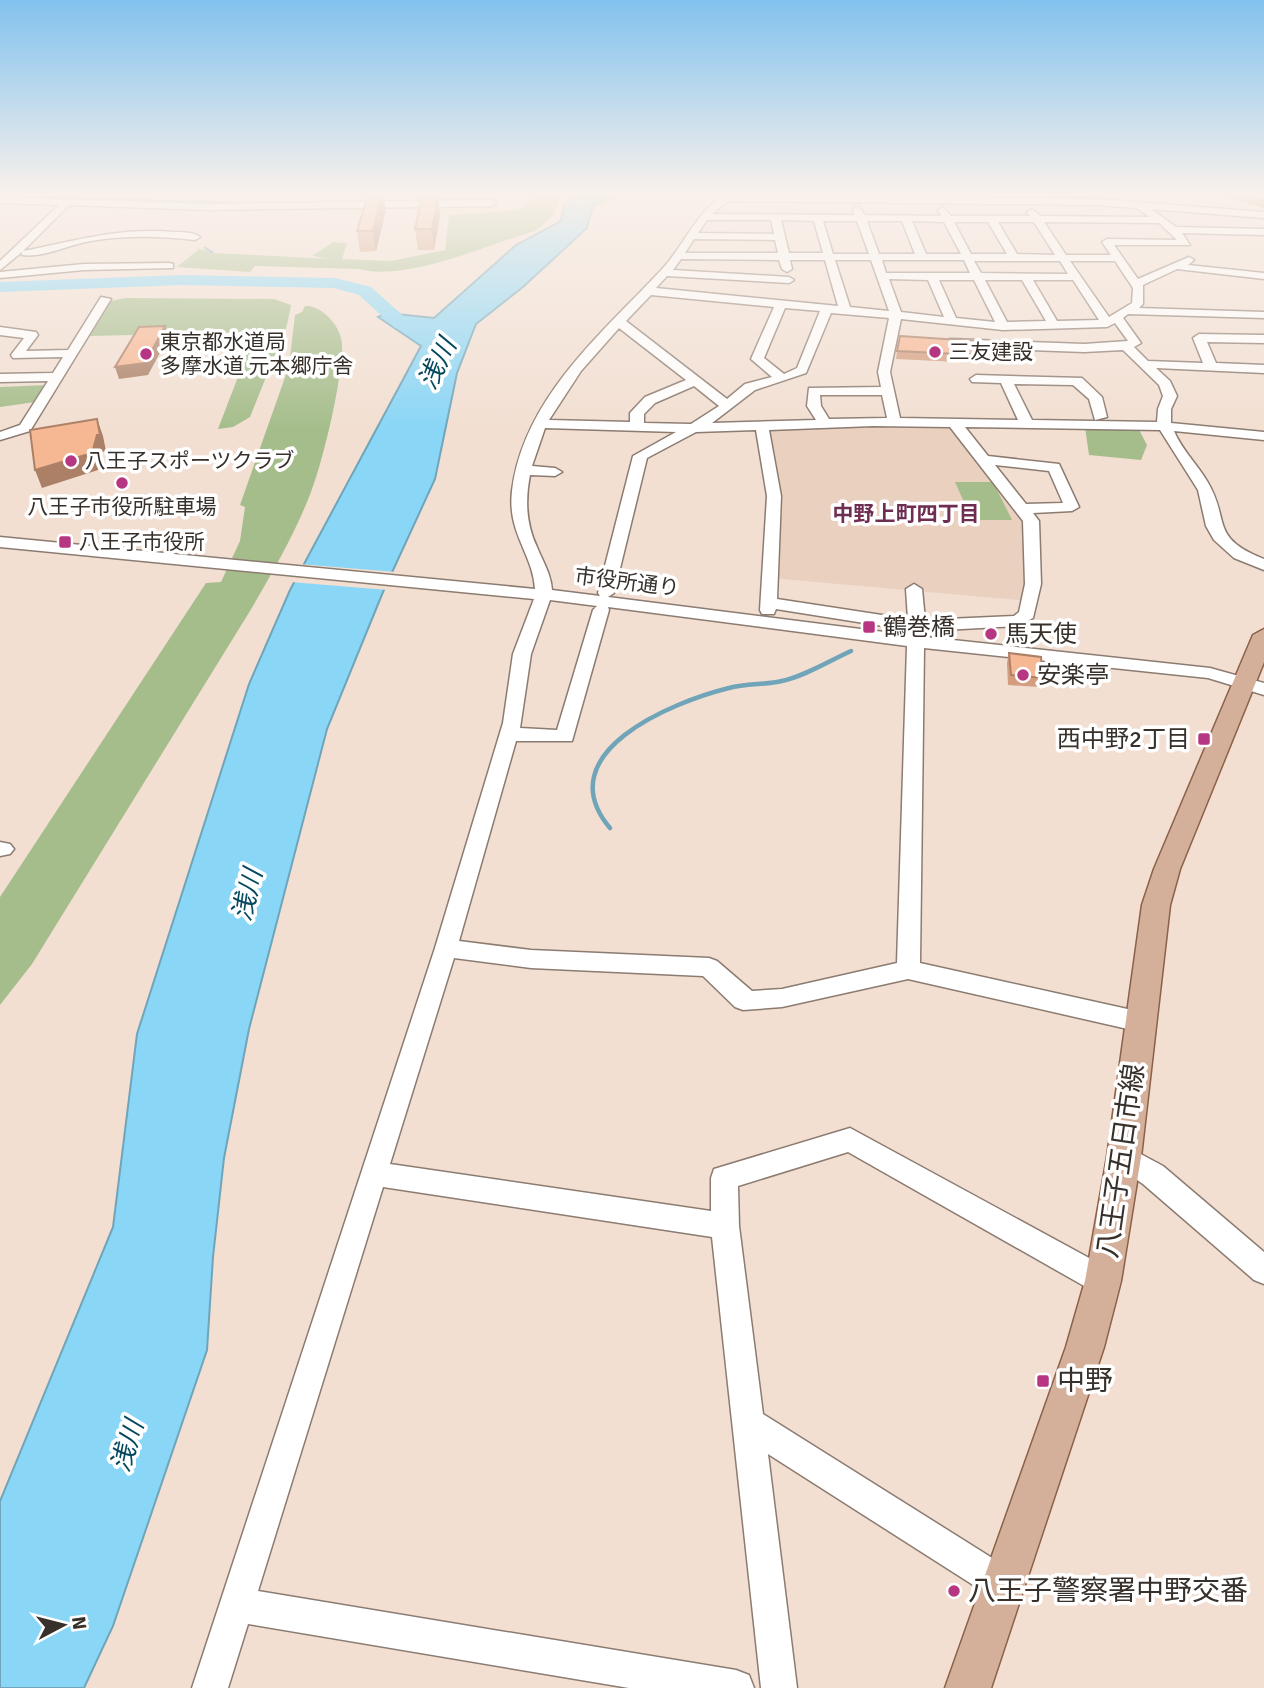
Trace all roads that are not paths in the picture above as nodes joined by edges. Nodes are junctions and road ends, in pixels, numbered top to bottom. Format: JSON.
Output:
{"nodes":[{"id":1,"x":787,"y":271,"type":"edge"},
{"id":2,"x":833,"y":271,"type":"edge"},
{"id":3,"x":880,"y":271,"type":"edge"},
{"id":4,"x":974,"y":271,"type":"edge"},
{"id":5,"x":1071,"y":271,"type":"edge"},
{"id":6,"x":1128,"y":271,"type":"edge"},
{"id":7,"x":1170,"y":271,"type":"edge"},
{"id":8,"x":1215,"y":271,"type":"edge"},
{"id":9,"x":664,"y":273,"type":"joint"},
{"id":10,"x":882,"y":276,"type":"junction"},
{"id":11,"x":932,"y":276,"type":"junction"},
{"id":12,"x":977,"y":276,"type":"junction"},
{"id":13,"x":1025,"y":276,"type":"junction"},
{"id":14,"x":1264,"y":276,"type":"edge"},
{"id":15,"x":1075,"y":277,"type":"junction"},
{"id":16,"x":789,"y":280,"type":"junction"},
{"id":17,"x":1136,"y":284,"type":"junction"},
{"id":18,"x":649,"y":291,"type":"junction"},
{"id":19,"x":105,"y":299,"type":"dead end"},
{"id":20,"x":781,"y":304,"type":"junction"},
{"id":21,"x":795,"y":305,"type":"junction"},
{"id":22,"x":827,"y":309,"type":"junction"},
{"id":23,"x":845,"y":310,"type":"junction"},
{"id":24,"x":895,"y":315,"type":"junction"},
{"id":25,"x":1264,"y":315,"type":"edge"},
{"id":26,"x":1118,"y":318,"type":"junction"},
{"id":27,"x":617,"y":320,"type":"junction"},
{"id":28,"x":952,"y":321,"type":"junction"},
{"id":29,"x":1054,"y":325,"type":"junction"},
{"id":30,"x":1003,"y":326,"type":"junction"},
{"id":31,"x":0,"y":331,"type":"edge"},
{"id":32,"x":1264,"y":338,"type":"edge"},
{"id":33,"x":940,"y":342,"type":"edge"},
{"id":34,"x":1126,"y":346,"type":"junction"},
{"id":35,"x":73,"y":353,"type":"junction"},
{"id":36,"x":1142,"y":364,"type":"junction"},
{"id":37,"x":1211,"y":366,"type":"junction"},
{"id":38,"x":1264,"y":369,"type":"edge"},
{"id":39,"x":58,"y":377,"type":"junction"},
{"id":40,"x":0,"y":378,"type":"edge"},
{"id":41,"x":781,"y":378,"type":"junction"},
{"id":42,"x":976,"y":379,"type":"dead end"},
{"id":43,"x":1006,"y":380,"type":"junction"},
{"id":44,"x":695,"y":381,"type":"junction"},
{"id":45,"x":886,"y":391,"type":"junction"},
{"id":46,"x":728,"y":407,"type":"junction"},
{"id":47,"x":1100,"y":417,"type":"dead end"},
{"id":48,"x":894,"y":422,"type":"junction"},
{"id":49,"x":540,"y":424,"type":"junction"},
{"id":50,"x":825,"y":424,"type":"junction"},
{"id":51,"x":955,"y":424,"type":"junction"},
{"id":52,"x":1028,"y":426,"type":"junction"},
{"id":53,"x":1166,"y":426,"type":"junction"},
{"id":54,"x":637,"y":427,"type":"junction"},
{"id":55,"x":762,"y":427,"type":"junction"},
{"id":56,"x":693,"y":428,"type":"junction"},
{"id":57,"x":9,"y":435,"type":"edge"},
{"id":58,"x":1264,"y":436,"type":"edge"},
{"id":59,"x":984,"y":460,"type":"junction"},
{"id":60,"x":524,"y":470,"type":"junction"},
{"id":61,"x":555,"y":472,"type":"dead end"},
{"id":62,"x":1024,"y":509,"type":"junction"},
{"id":63,"x":0,"y":542,"type":"edge"},
{"id":64,"x":1264,"y":565,"type":"edge"},
{"id":65,"x":914,"y":589,"type":"dead end"},
{"id":66,"x":539,"y":594,"type":"junction"},
{"id":67,"x":603,"y":602,"type":"junction"},
{"id":68,"x":768,"y":606,"type":"junction"},
{"id":69,"x":834,"y":631,"type":"junction"},
{"id":70,"x":915,"y":633,"type":"junction"},
{"id":71,"x":1264,"y":635,"type":"edge"},
{"id":72,"x":883,"y":638,"type":"junction"},
{"id":73,"x":1258,"y":684,"type":"edge"},
{"id":74,"x":509,"y":734,"type":"junction"},
{"id":75,"x":446,"y":948,"type":"junction"},
{"id":76,"x":908,"y":970,"type":"junction"},
{"id":77,"x":1141,"y":1021,"type":"junction"},
{"id":78,"x":1124,"y":1157,"type":"junction"},
{"id":79,"x":375,"y":1174,"type":"junction"},
{"id":80,"x":725,"y":1226,"type":"junction"},
{"id":81,"x":1264,"y":1270,"type":"edge"},
{"id":82,"x":1103,"y":1281,"type":"junction"},
{"id":83,"x":748,"y":1423,"type":"junction"},
{"id":84,"x":1004,"y":1585,"type":"junction"},
{"id":85,"x":237,"y":1605,"type":"junction"},
{"id":86,"x":210,"y":1688,"type":"edge"},
{"id":87,"x":736,"y":1688,"type":"edge"},
{"id":88,"x":779,"y":1688,"type":"edge"},
{"id":89,"x":968,"y":1688,"type":"edge"}],
"edges":[{"from":1,"to":16,"type":"street"},
{"from":2,"to":23,"type":"street"},
{"from":3,"to":10,"type":"street"},
{"from":4,"to":12,"type":"street"},
{"from":5,"to":15,"type":"street"},
{"from":6,"to":17,"type":"street"},
{"from":7,"to":17,"type":"street"},
{"from":8,"to":14,"type":"street"},
{"from":9,"to":16,"type":"street"},
{"from":9,"to":18,"type":"street"},
{"from":10,"to":11,"type":"street"},
{"from":10,"to":24,"type":"street"},
{"from":11,"to":12,"type":"street"},
{"from":11,"to":28,"type":"street"},
{"from":12,"to":13,"type":"street"},
{"from":12,"to":30,"type":"street"},
{"from":13,"to":15,"type":"street"},
{"from":13,"to":29,"type":"street"},
{"from":15,"to":26,"type":"street"},
{"from":16,"to":21,"type":"street"},
{"from":17,"to":26,"type":"street"},
{"from":18,"to":20,"type":"street"},
{"from":18,"to":27,"type":"street"},
{"from":19,"to":35,"type":"street"},
{"from":20,"to":21,"type":"street"},
{"from":20,"to":41,"type":"street"},
{"from":21,"to":22,"type":"street"},
{"from":22,"to":23,"type":"street"},
{"from":22,"to":41,"type":"street"},
{"from":23,"to":24,"type":"street"},
{"from":24,"to":28,"type":"street"},
{"from":24,"to":45,"type":"street"},
{"from":25,"to":26,"type":"street"},
{"from":26,"to":29,"type":"street"},
{"from":26,"to":34,"type":"street"},
{"from":27,"to":44,"type":"street"},
{"from":27,"to":49,"type":"street"},
{"from":28,"to":30,"type":"street"},
{"from":29,"to":30,"type":"street"},
{"from":31,"to":35,"type":"street"},
{"from":32,"to":37,"type":"street"},
{"from":33,"to":34,"type":"street"},
{"from":34,"to":36,"type":"street"},
{"from":35,"to":39,"type":"street"},
{"from":36,"to":37,"type":"street"},
{"from":36,"to":53,"type":"street"},
{"from":37,"to":38,"type":"street"},
{"from":39,"to":40,"type":"street"},
{"from":39,"to":57,"type":"street"},
{"from":41,"to":46,"type":"street"},
{"from":42,"to":43,"type":"street"},
{"from":43,"to":47,"type":"street"},
{"from":43,"to":52,"type":"street"},
{"from":44,"to":46,"type":"street"},
{"from":44,"to":54,"type":"street"},
{"from":45,"to":48,"type":"street"},
{"from":45,"to":50,"type":"street"},
{"from":46,"to":56,"type":"street"},
{"from":48,"to":50,"type":"street"},
{"from":48,"to":51,"type":"street"},
{"from":49,"to":54,"type":"street"},
{"from":49,"to":60,"type":"street"},
{"from":50,"to":55,"type":"street"},
{"from":51,"to":52,"type":"street"},
{"from":51,"to":59,"type":"street"},
{"from":52,"to":53,"type":"street"},
{"from":53,"to":58,"type":"street"},
{"from":53,"to":64,"type":"street"},
{"from":54,"to":56,"type":"street"},
{"from":55,"to":56,"type":"street"},
{"from":55,"to":68,"type":"street"},
{"from":56,"to":67,"type":"street"},
{"from":59,"to":62,"type":"street"},
{"from":59,"to":62,"type":"street"},
{"from":60,"to":61,"type":"street"},
{"from":60,"to":66,"type":"street"},
{"from":62,"to":70,"type":"street"},
{"from":63,"to":66,"type":"street","name":"市役所通り"},
{"from":65,"to":70,"type":"street"},
{"from":66,"to":69,"type":"street","name":"市役所通り"},
{"from":66,"to":74,"type":"street"},
{"from":67,"to":68,"type":"street"},
{"from":67,"to":72,"type":"street"},
{"from":67,"to":74,"type":"street"},
{"from":68,"to":69,"type":"street"},
{"from":68,"to":70,"type":"street"},
{"from":69,"to":72,"type":"street","name":"市役所通り"},
{"from":70,"to":72,"type":"street","name":"市役所通り"},
{"from":70,"to":73,"type":"street","name":"市役所通り"},
{"from":70,"to":76,"type":"street"},
{"from":71,"to":73,"type":"main road","name":"八王子五日市線"},
{"from":73,"to":77,"type":"main road","name":"八王子五日市線"},
{"from":74,"to":75,"type":"street"},
{"from":75,"to":76,"type":"street"},
{"from":75,"to":79,"type":"street"},
{"from":76,"to":77,"type":"street"},
{"from":77,"to":78,"type":"main road","name":"八王子五日市線"},
{"from":78,"to":81,"type":"street"},
{"from":78,"to":82,"type":"main road","name":"八王子五日市線"},
{"from":79,"to":80,"type":"street"},
{"from":79,"to":85,"type":"street"},
{"from":80,"to":82,"type":"street"},
{"from":80,"to":83,"type":"street"},
{"from":82,"to":84,"type":"main road","name":"八王子五日市線"},
{"from":83,"to":84,"type":"street"},
{"from":83,"to":88,"type":"street"},
{"from":84,"to":89,"type":"main road","name":"八王子五日市線"},
{"from":85,"to":86,"type":"street"},
{"from":85,"to":87,"type":"street"}]}
